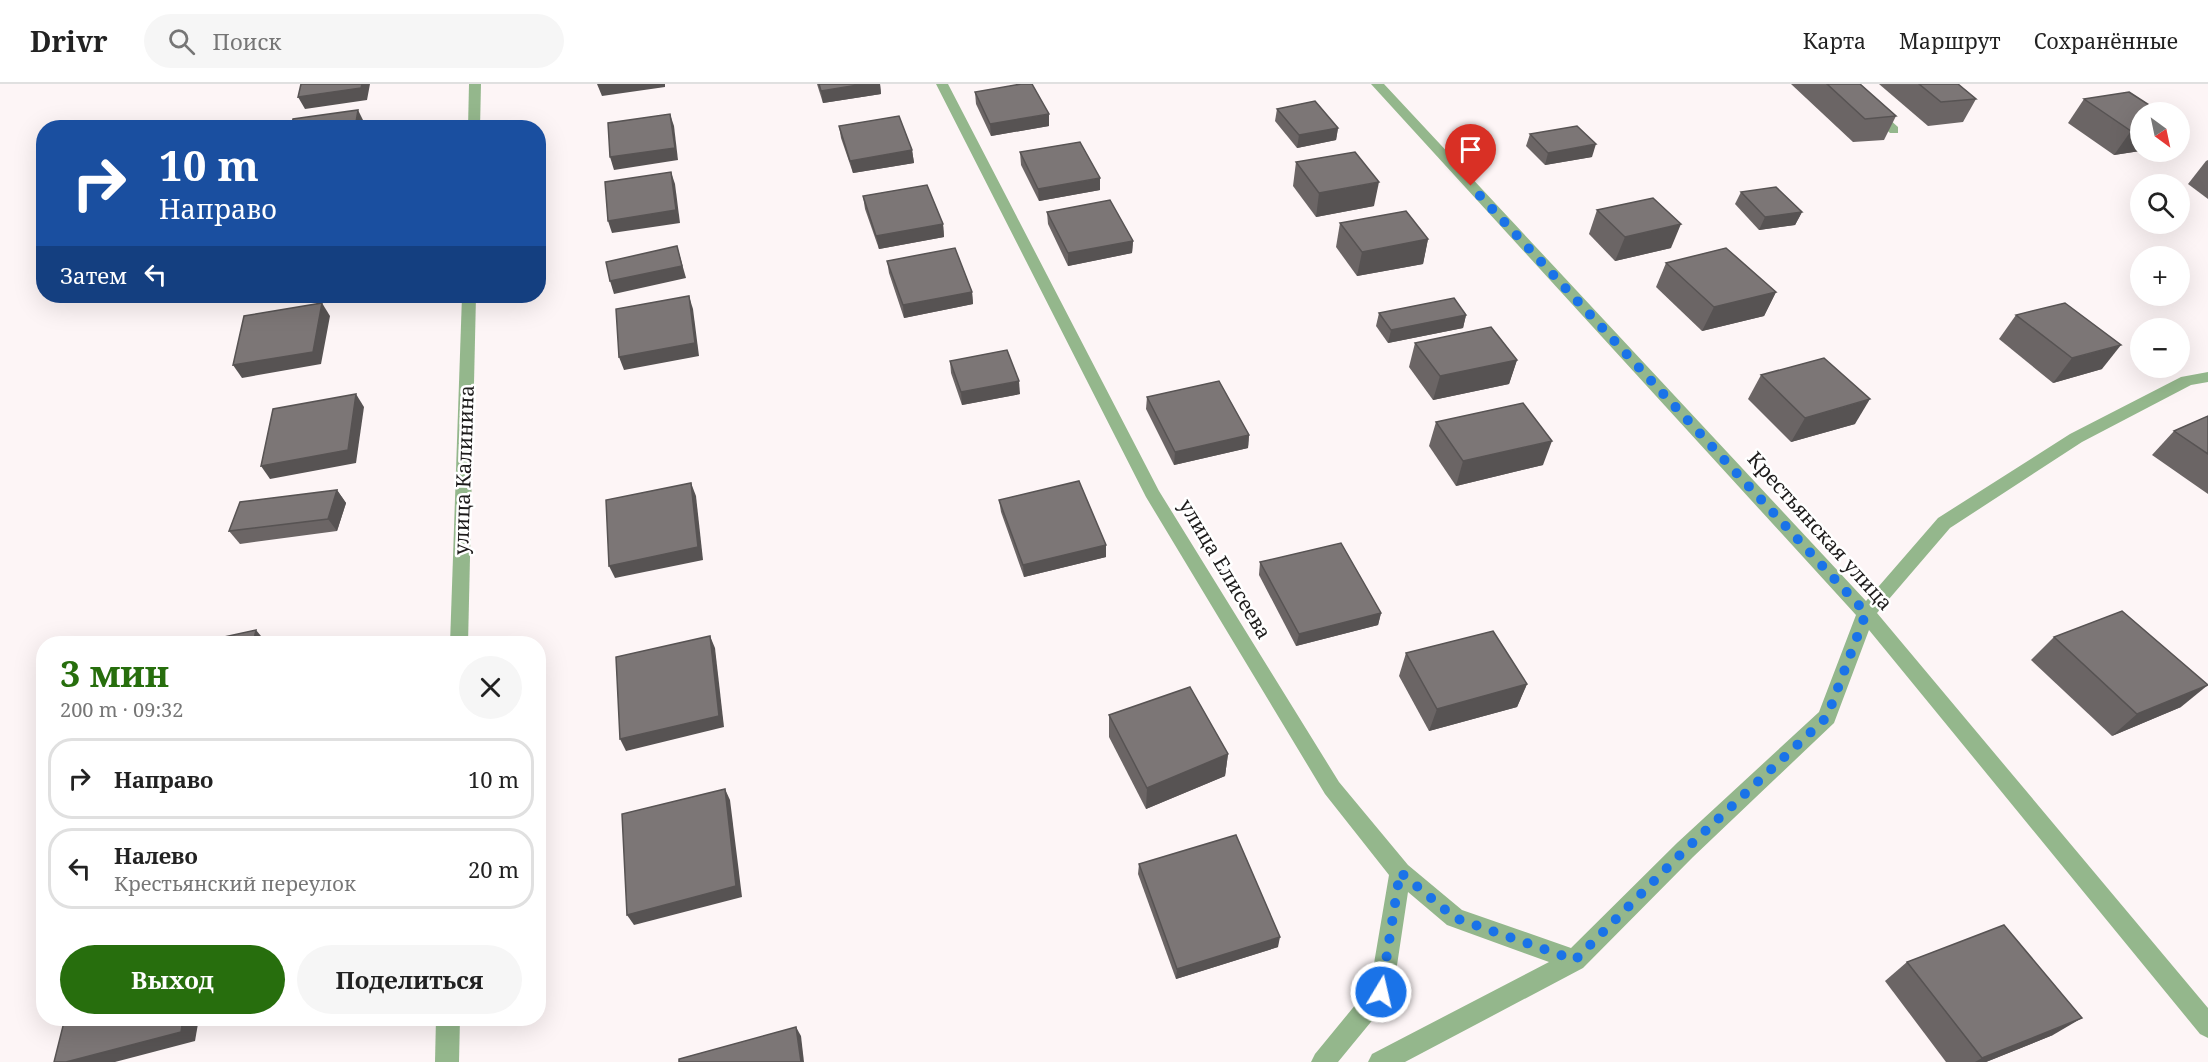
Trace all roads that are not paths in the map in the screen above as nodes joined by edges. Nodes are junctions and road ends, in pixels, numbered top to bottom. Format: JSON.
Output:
{"nodes":[{"id":1,"x":475,"y":84,"type":"edge"},
{"id":2,"x":942,"y":84,"type":"edge"},
{"id":3,"x":1377,"y":84,"type":"edge"},
{"id":4,"x":1843,"y":84,"type":"edge"},
{"id":5,"x":474,"y":120,"type":"edge"},
{"id":6,"x":1894,"y":130,"type":"edge"},
{"id":7,"x":469,"y":303,"type":"edge"},
{"id":8,"x":2208,"y":377,"type":"edge"},
{"id":9,"x":1866,"y":613,"type":"junction"},
{"id":10,"x":459,"y":636,"type":"edge"},
{"id":11,"x":1400,"y":872,"type":"junction"},
{"id":12,"x":1575,"y":960,"type":"junction"},
{"id":13,"x":448,"y":1026,"type":"edge"},
{"id":14,"x":2208,"y":1026,"type":"edge"},
{"id":15,"x":447,"y":1062,"type":"edge"},
{"id":16,"x":1323,"y":1062,"type":"edge"},
{"id":17,"x":1380,"y":1062,"type":"edge"}],
"edges":[{"from":1,"to":5,"type":"street"},
{"from":2,"to":11,"type":"street","name":"улица Елисеева"},
{"from":3,"to":9,"type":"street","name":"Крестьянская улица"},
{"from":4,"to":6,"type":"street"},
{"from":7,"to":10,"type":"street","name":"улица Калинина"},
{"from":8,"to":9,"type":"street"},
{"from":9,"to":12,"type":"street"},
{"from":9,"to":14,"type":"street","name":"Крестьянская улица"},
{"from":11,"to":12,"type":"street","name":"улица Елисеева"},
{"from":11,"to":16,"type":"street"},
{"from":12,"to":17,"type":"street"},
{"from":13,"to":15,"type":"street"}]}
